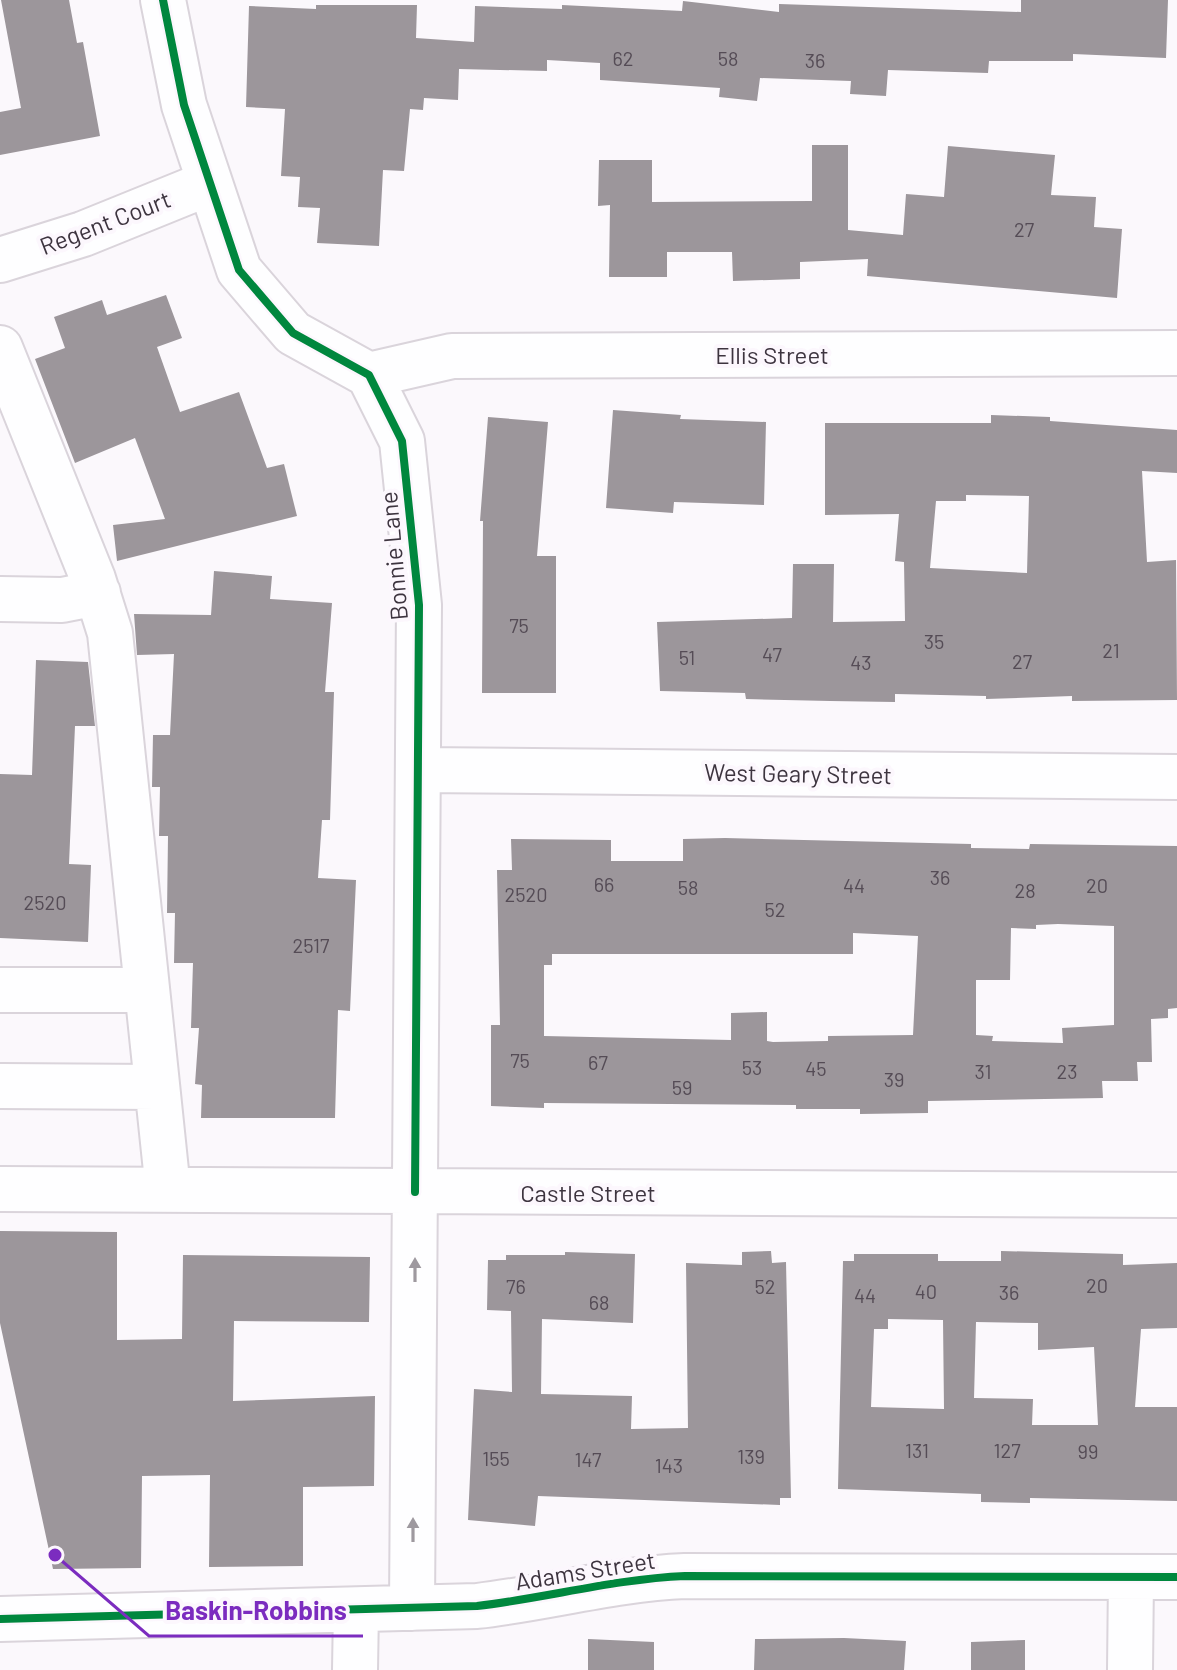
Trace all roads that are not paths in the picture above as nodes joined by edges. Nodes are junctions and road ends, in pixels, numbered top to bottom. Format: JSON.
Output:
{"nodes":[{"id":1,"x":163,"y":0,"type":"edge"},
{"id":2,"x":209,"y":183,"type":"junction"},
{"id":3,"x":0,"y":260,"type":"edge"},
{"id":4,"x":1177,"y":353,"type":"edge"},
{"id":5,"x":369,"y":375,"type":"junction"},
{"id":6,"x":5,"y":377,"type":"edge"},
{"id":7,"x":3,"y":590,"type":"edge"},
{"id":8,"x":98,"y":593,"type":"junction"},
{"id":9,"x":419,"y":770,"type":"junction"},
{"id":10,"x":1177,"y":777,"type":"edge"},
{"id":11,"x":0,"y":990,"type":"edge"},
{"id":12,"x":147,"y":990,"type":"junction"},
{"id":13,"x":0,"y":1086,"type":"edge"},
{"id":14,"x":157,"y":1087,"type":"junction"},
{"id":15,"x":0,"y":1189,"type":"edge"},
{"id":16,"x":168,"y":1190,"type":"junction"},
{"id":17,"x":415,"y":1192,"type":"junction"},
{"id":18,"x":1177,"y":1195,"type":"edge"},
{"id":19,"x":1131,"y":1577,"type":"junction"},
{"id":20,"x":1177,"y":1577,"type":"edge"},
{"id":21,"x":412,"y":1608,"type":"junction"},
{"id":22,"x":356,"y":1610,"type":"junction"},
{"id":23,"x":0,"y":1619,"type":"edge"},
{"id":24,"x":355,"y":1670,"type":"edge"},
{"id":25,"x":1130,"y":1670,"type":"edge"}],
"edges":[{"from":1,"to":2,"type":"street"},
{"from":2,"to":3,"type":"street","name":"Regent Court"},
{"from":2,"to":5,"type":"street"},
{"from":4,"to":5,"type":"street","name":"Ellis Street"},
{"from":5,"to":9,"type":"street","name":"Bonnie Lane"},
{"from":6,"to":8,"type":"street"},
{"from":7,"to":8,"type":"street"},
{"from":8,"to":12,"type":"street"},
{"from":9,"to":10,"type":"street","name":"West Geary Street"},
{"from":9,"to":17,"type":"street","name":"Bonnie Lane"},
{"from":11,"to":12,"type":"street"},
{"from":12,"to":14,"type":"street"},
{"from":13,"to":14,"type":"street"},
{"from":14,"to":16,"type":"street"},
{"from":15,"to":16,"type":"street","name":"Castle Street"},
{"from":16,"to":17,"type":"street","name":"Castle Street"},
{"from":17,"to":18,"type":"street","name":"Castle Street"},
{"from":21,"to":17,"type":"street","name":"Bonnie Lane","one_way":true},
{"from":19,"to":20,"type":"street","name":"Adams Street"},
{"from":19,"to":21,"type":"street","name":"Adams Street"},
{"from":19,"to":25,"type":"street"},
{"from":21,"to":22,"type":"street","name":"Adams Street"},
{"from":22,"to":23,"type":"street","name":"Adams Street"},
{"from":22,"to":24,"type":"street"}]}
